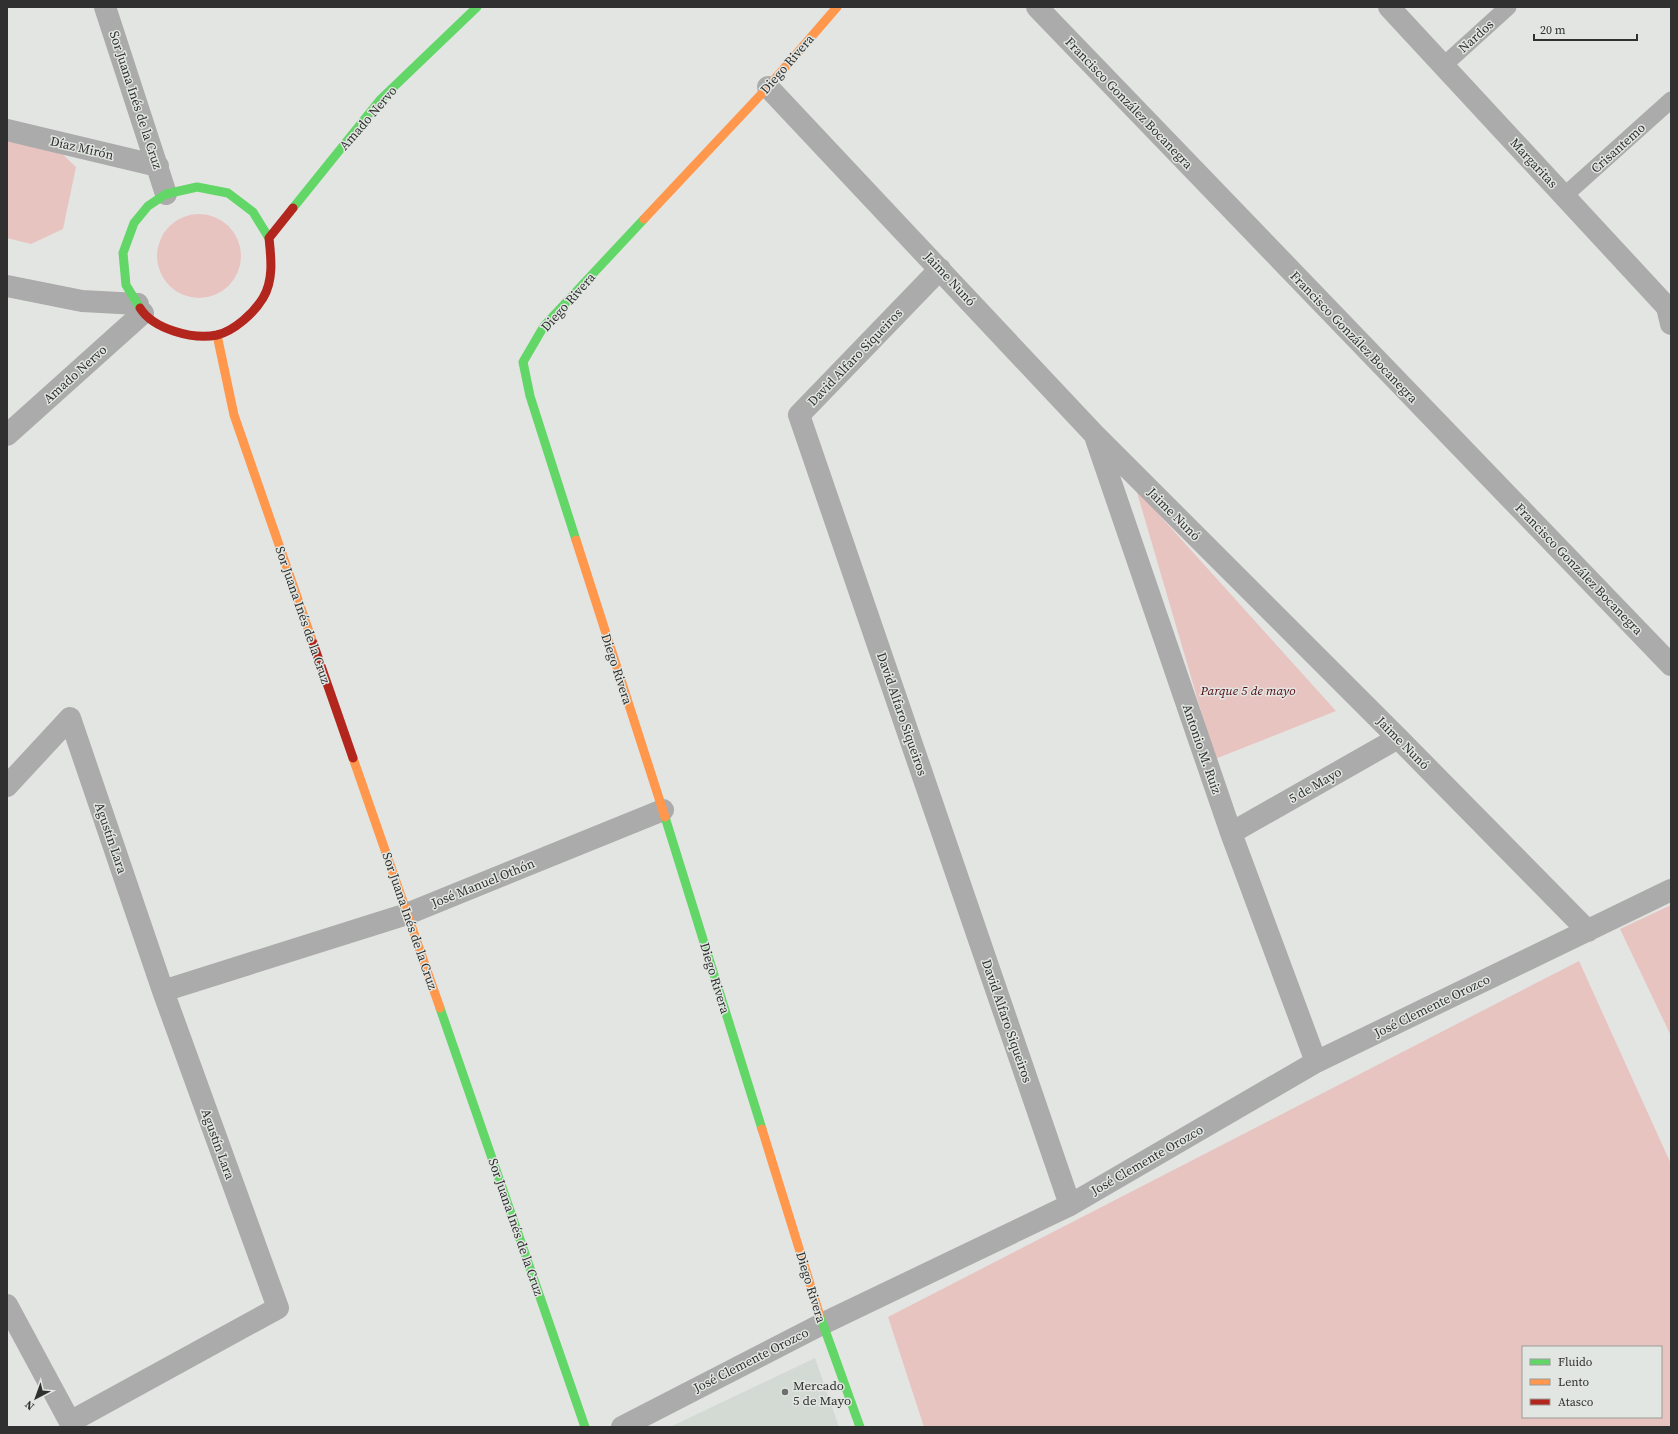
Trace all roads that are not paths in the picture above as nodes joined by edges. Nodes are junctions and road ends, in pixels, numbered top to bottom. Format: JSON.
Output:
{"nodes":[{"id":1,"x":105,"y":7,"type":"edge"},
{"id":2,"x":477,"y":7,"type":"edge"},
{"id":3,"x":837,"y":7,"type":"edge"},
{"id":4,"x":1037,"y":7,"type":"edge"},
{"id":5,"x":1389,"y":7,"type":"edge"},
{"id":6,"x":1508,"y":7,"type":"edge"},
{"id":7,"x":1443,"y":66,"type":"junction"},
{"id":8,"x":768,"y":87,"type":"junction"},
{"id":9,"x":1671,"y":100,"type":"edge"},
{"id":10,"x":7,"y":130,"type":"edge"},
{"id":11,"x":158,"y":166,"type":"junction"},
{"id":12,"x":166,"y":194,"type":"junction"},
{"id":13,"x":1564,"y":196,"type":"junction"},
{"id":14,"x":269,"y":238,"type":"junction"},
{"id":15,"x":940,"y":269,"type":"junction"},
{"id":16,"x":7,"y":286,"type":"edge"},
{"id":17,"x":141,"y":309,"type":"junction"},
{"id":18,"x":1670,"y":311,"type":"edge"},
{"id":19,"x":217,"y":334,"type":"junction"},
{"id":20,"x":1094,"y":434,"type":"junction"},
{"id":21,"x":7,"y":435,"type":"edge"},
{"id":22,"x":1671,"y":665,"type":"edge"},
{"id":23,"x":1398,"y":738,"type":"junction"},
{"id":24,"x":7,"y":786,"type":"edge"},
{"id":25,"x":663,"y":810,"type":"junction"},
{"id":26,"x":1231,"y":833,"type":"junction"},
{"id":27,"x":1671,"y":890,"type":"edge"},
{"id":28,"x":407,"y":914,"type":"junction"},
{"id":29,"x":1588,"y":931,"type":"junction"},
{"id":30,"x":163,"y":991,"type":"junction"},
{"id":31,"x":1316,"y":1062,"type":"junction"},
{"id":32,"x":1070,"y":1205,"type":"junction"},
{"id":33,"x":7,"y":1305,"type":"edge"},
{"id":34,"x":822,"y":1324,"type":"junction"},
{"id":35,"x":585,"y":1427,"type":"edge"},
{"id":36,"x":622,"y":1427,"type":"edge"},
{"id":37,"x":860,"y":1427,"type":"edge"}],
"edges":[{"from":1,"to":11,"type":"street","name":"Sor Juana Inés de la Cruz"},
{"from":2,"to":14,"type":"main road","name":"Amado Nervo"},
{"from":3,"to":8,"type":"main road","name":"Diego Rivera"},
{"from":4,"to":22,"type":"street","name":"Francisco González Bocanegra"},
{"from":5,"to":7,"type":"street","name":"Margaritas"},
{"from":6,"to":7,"type":"lane","name":"Nardos"},
{"from":7,"to":13,"type":"street","name":"Margaritas"},
{"from":8,"to":15,"type":"street","name":"Jaime Nunó"},
{"from":8,"to":25,"type":"main road","name":"Diego Rivera"},
{"from":9,"to":13,"type":"lane","name":"Crisantemo"},
{"from":10,"to":11,"type":"street","name":"Díaz Mirón"},
{"from":11,"to":12,"type":"street","name":"Sor Juana Inés de la Cruz"},
{"from":12,"to":14,"type":"main road"},
{"from":12,"to":17,"type":"main road"},
{"from":13,"to":18,"type":"street","name":"Margaritas"},
{"from":14,"to":19,"type":"main road"},
{"from":15,"to":20,"type":"street","name":"Jaime Nunó"},
{"from":15,"to":32,"type":"street","name":"David Alfaro Siqueiros"},
{"from":16,"to":17,"type":"street"},
{"from":17,"to":19,"type":"main road"},
{"from":17,"to":21,"type":"street","name":"Amado Nervo"},
{"from":19,"to":28,"type":"main road","name":"Sor Juana Inés de la Cruz"},
{"from":20,"to":23,"type":"street","name":"Jaime Nunó"},
{"from":20,"to":26,"type":"street","name":"Antonio M. Ruiz"},
{"from":23,"to":26,"type":"street","name":"5 de Mayo"},
{"from":23,"to":29,"type":"street","name":"Jaime Nunó"},
{"from":24,"to":30,"type":"street","name":"Agustín Lara"},
{"from":25,"to":28,"type":"street","name":"José Manuel Othón"},
{"from":25,"to":34,"type":"main road","name":"Diego Rivera"},
{"from":26,"to":31,"type":"street","name":"Antonio M. Ruiz"},
{"from":27,"to":29,"type":"street","name":"José Clemente Orozco"},
{"from":28,"to":30,"type":"street","name":"José Manuel Othón"},
{"from":28,"to":35,"type":"main road","name":"Sor Juana Inés de la Cruz"},
{"from":29,"to":31,"type":"street","name":"José Clemente Orozco"},
{"from":30,"to":33,"type":"street","name":"Agustín Lara"},
{"from":31,"to":32,"type":"street","name":"José Clemente Orozco"},
{"from":32,"to":34,"type":"street","name":"José Clemente Orozco"},
{"from":34,"to":36,"type":"street","name":"José Clemente Orozco"},
{"from":34,"to":37,"type":"main road","name":"Diego Rivera"}]}
